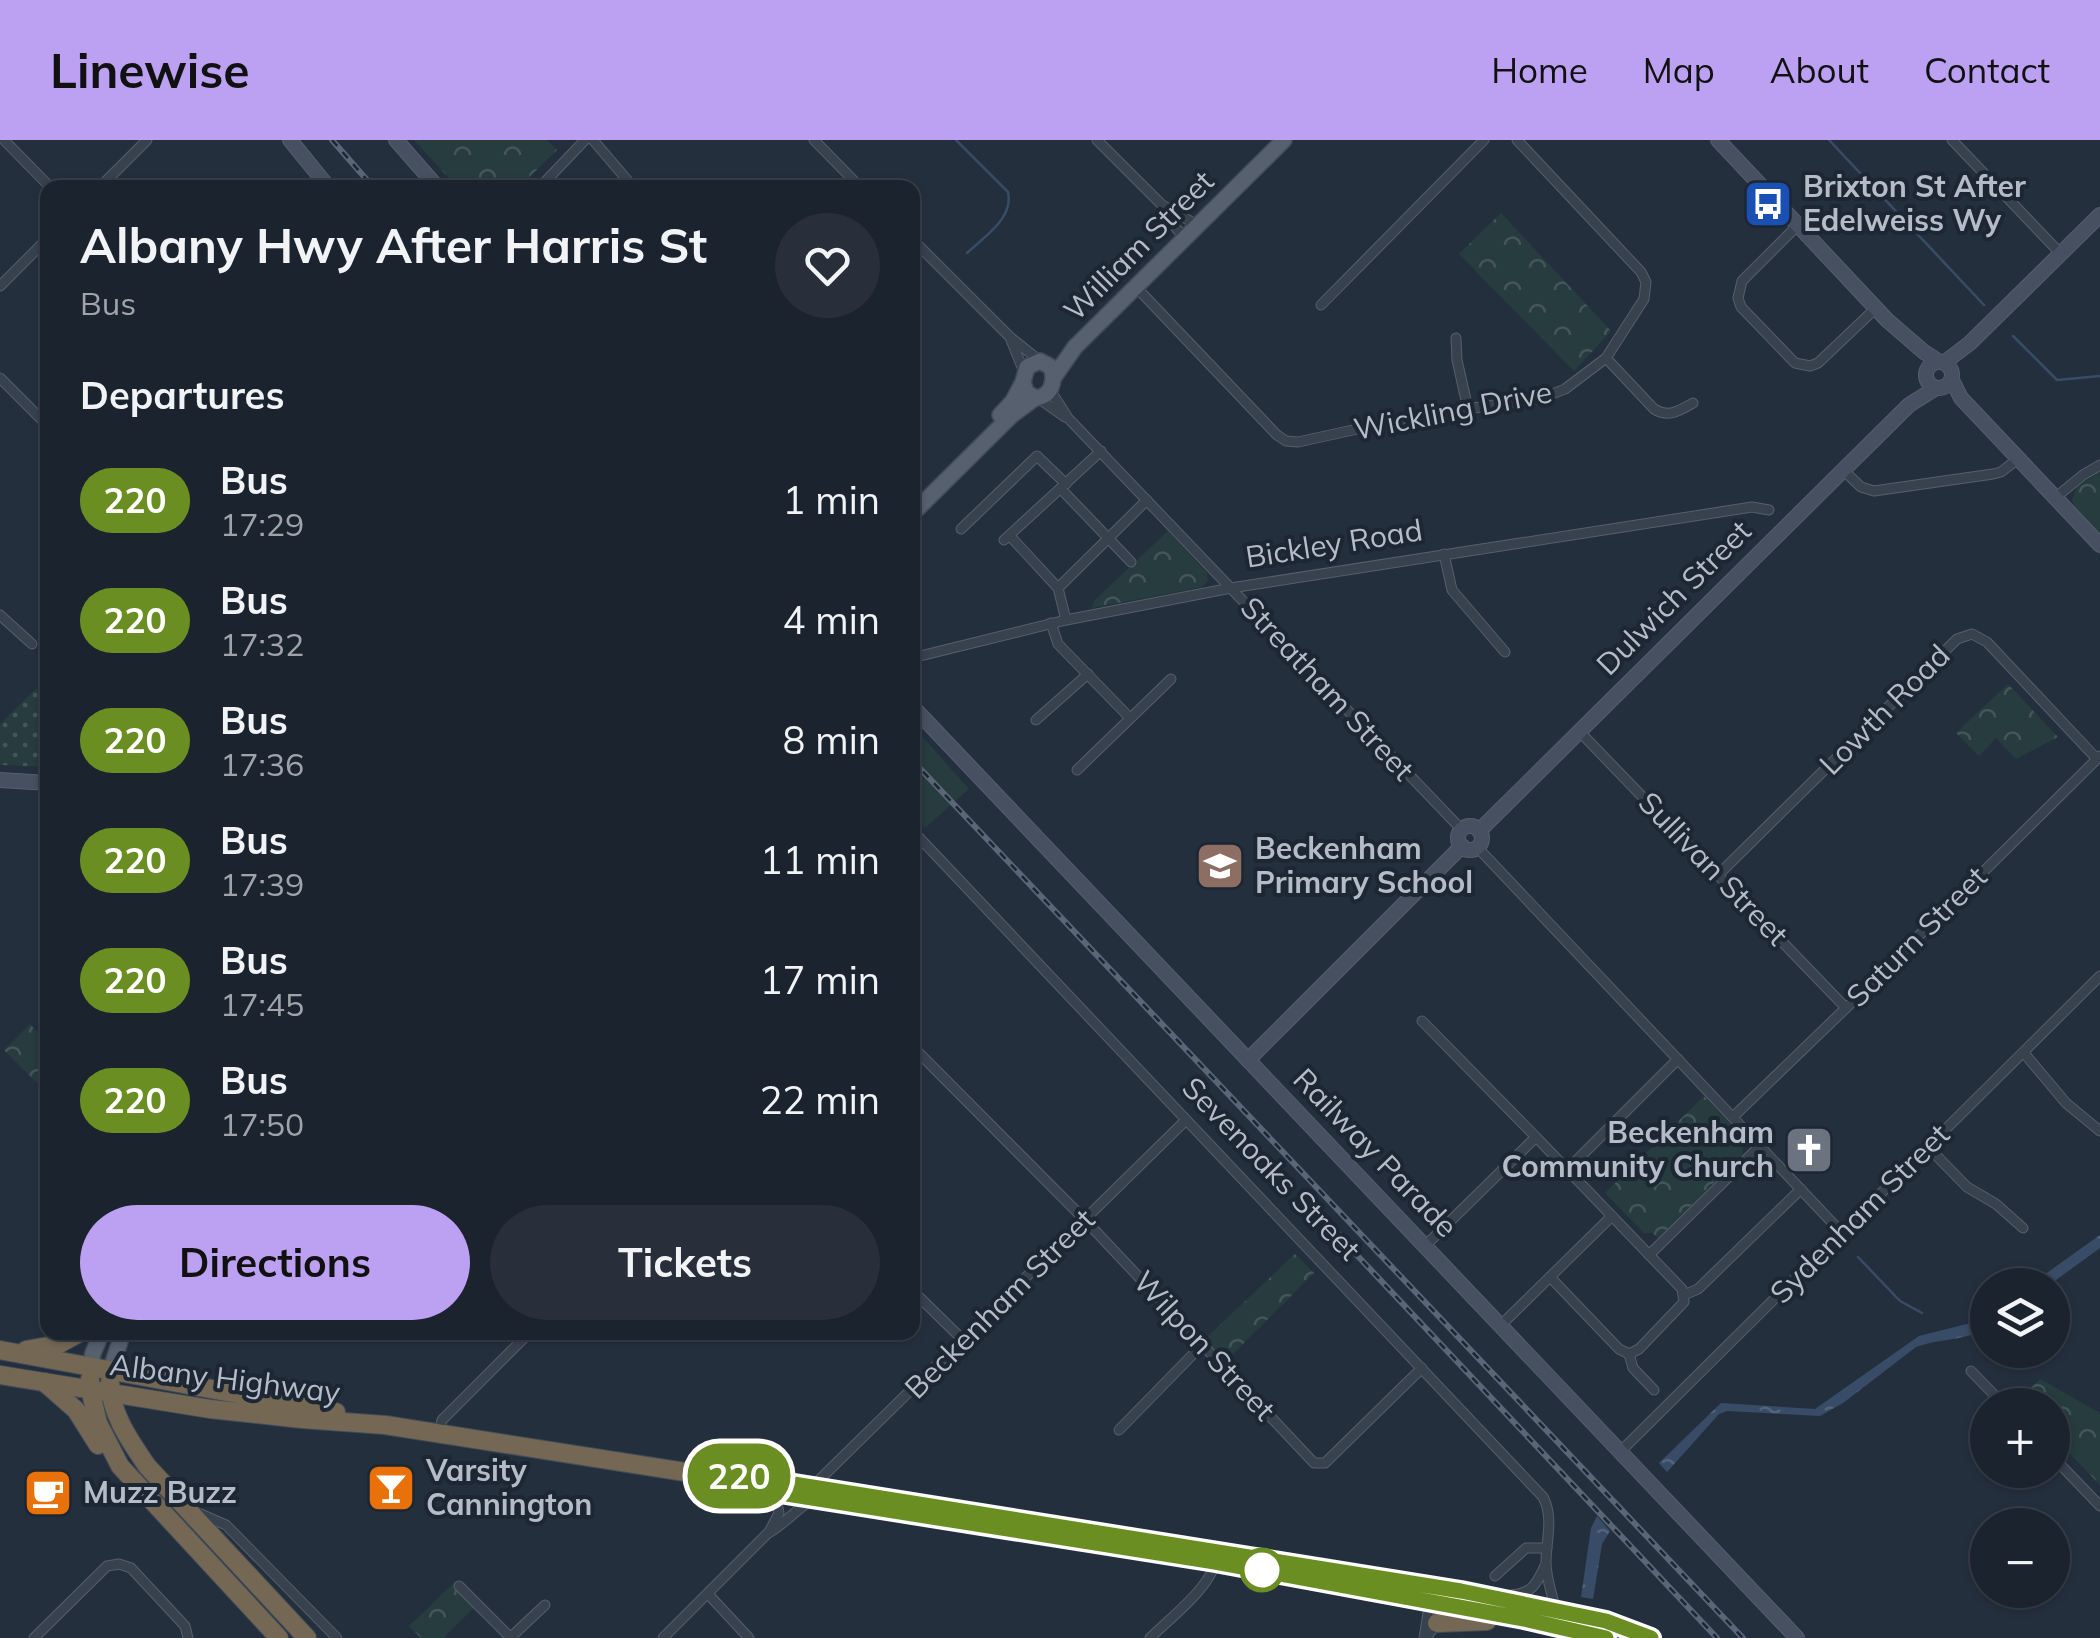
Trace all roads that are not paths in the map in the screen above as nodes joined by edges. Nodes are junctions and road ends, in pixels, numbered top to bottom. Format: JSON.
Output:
{"nodes":[{"id":1,"x":4,"y":140,"type":"edge"},
{"id":2,"x":146,"y":140,"type":"edge"},
{"id":3,"x":290,"y":140,"type":"edge"},
{"id":4,"x":396,"y":140,"type":"edge"},
{"id":5,"x":585,"y":140,"type":"edge"},
{"id":6,"x":593,"y":140,"type":"edge"},
{"id":7,"x":814,"y":140,"type":"edge"},
{"id":8,"x":1097,"y":140,"type":"edge"},
{"id":9,"x":1284,"y":140,"type":"edge"},
{"id":10,"x":1484,"y":140,"type":"edge"},
{"id":11,"x":1517,"y":140,"type":"edge"},
{"id":12,"x":1718,"y":140,"type":"edge"},
{"id":13,"x":1953,"y":140,"type":"edge"},
{"id":14,"x":43,"y":180,"type":"edge"},
{"id":15,"x":106,"y":180,"type":"edge"},
{"id":16,"x":322,"y":180,"type":"edge"},
{"id":17,"x":431,"y":180,"type":"edge"},
{"id":18,"x":546,"y":180,"type":"edge"},
{"id":19,"x":627,"y":180,"type":"edge"},
{"id":20,"x":853,"y":180,"type":"edge"},
{"id":21,"x":1162,"y":205,"type":"junction"},
{"id":22,"x":2100,"y":215,"type":"edge"},
{"id":23,"x":1798,"y":226,"type":"junction"},
{"id":24,"x":1191,"y":233,"type":"junction"},
{"id":25,"x":40,"y":246,"type":"edge"},
{"id":26,"x":920,"y":247,"type":"edge"},
{"id":27,"x":2060,"y":253,"type":"junction"},
{"id":28,"x":0,"y":286,"type":"edge"},
{"id":29,"x":1136,"y":287,"type":"junction"},
{"id":30,"x":1321,"y":304,"type":"dead end"},
{"id":31,"x":1876,"y":308,"type":"junction"},
{"id":32,"x":1010,"y":337,"type":"junction"},
{"id":33,"x":1456,"y":338,"type":"dead end"},
{"id":34,"x":1075,"y":348,"type":"junction"},
{"id":35,"x":1606,"y":358,"type":"junction"},
{"id":36,"x":1041,"y":361,"type":"junction"},
{"id":37,"x":1940,"y":375,"type":"junction"},
{"id":38,"x":0,"y":378,"type":"edge"},
{"id":39,"x":1024,"y":378,"type":"junction"},
{"id":40,"x":1044,"y":391,"type":"junction"},
{"id":41,"x":1693,"y":403,"type":"dead end"},
{"id":42,"x":1468,"y":409,"type":"junction"},
{"id":43,"x":40,"y":418,"type":"edge"},
{"id":44,"x":1101,"y":451,"type":"junction"},
{"id":45,"x":2019,"y":458,"type":"junction"},
{"id":46,"x":2100,"y":465,"type":"edge"},
{"id":47,"x":1843,"y":470,"type":"junction"},
{"id":48,"x":1063,"y":486,"type":"junction"},
{"id":49,"x":920,"y":494,"type":"edge"},
{"id":50,"x":2056,"y":497,"type":"junction"},
{"id":51,"x":1147,"y":500,"type":"junction"},
{"id":52,"x":920,"y":506,"type":"edge"},
{"id":53,"x":1769,"y":510,"type":"dead end"},
{"id":54,"x":961,"y":529,"type":"dead end"},
{"id":55,"x":1109,"y":539,"type":"junction"},
{"id":56,"x":2100,"y":545,"type":"edge"},
{"id":57,"x":1444,"y":554,"type":"junction"},
{"id":58,"x":1130,"y":562,"type":"dead end"},
{"id":59,"x":1058,"y":588,"type":"junction"},
{"id":60,"x":1232,"y":588,"type":"junction"},
{"id":61,"x":0,"y":615,"type":"edge"},
{"id":62,"x":1066,"y":620,"type":"junction"},
{"id":63,"x":1051,"y":623,"type":"junction"},
{"id":64,"x":32,"y":644,"type":"dead end"},
{"id":65,"x":1505,"y":652,"type":"dead end"},
{"id":66,"x":920,"y":656,"type":"edge"},
{"id":67,"x":1088,"y":674,"type":"junction"},
{"id":68,"x":1170,"y":680,"type":"dead end"},
{"id":69,"x":920,"y":714,"type":"edge"},
{"id":70,"x":1130,"y":718,"type":"junction"},
{"id":71,"x":1036,"y":720,"type":"dead end"},
{"id":72,"x":1579,"y":731,"type":"junction"},
{"id":73,"x":2099,"y":757,"type":"edge"},
{"id":74,"x":1077,"y":770,"type":"dead end"},
{"id":75,"x":0,"y":780,"type":"edge"},
{"id":76,"x":40,"y":782,"type":"edge"},
{"id":77,"x":1462,"y":830,"type":"junction"},
{"id":78,"x":1479,"y":830,"type":"junction"},
{"id":79,"x":920,"y":838,"type":"edge"},
{"id":80,"x":1470,"y":847,"type":"junction"},
{"id":81,"x":1718,"y":875,"type":"junction"},
{"id":82,"x":2100,"y":976,"type":"edge"},
{"id":83,"x":1846,"y":1008,"type":"junction"},
{"id":84,"x":1422,"y":1021,"type":"dead end"},
{"id":85,"x":2024,"y":1053,"type":"junction"},
{"id":86,"x":920,"y":1054,"type":"edge"},
{"id":87,"x":1678,"y":1059,"type":"junction"},
{"id":88,"x":1248,"y":1060,"type":"junction"},
{"id":89,"x":1733,"y":1117,"type":"junction"},
{"id":90,"x":1186,"y":1120,"type":"junction"},
{"id":91,"x":2100,"y":1131,"type":"edge"},
{"id":92,"x":1536,"y":1137,"type":"junction"},
{"id":93,"x":1760,"y":1146,"type":"junction"},
{"id":94,"x":1928,"y":1147,"type":"junction"},
{"id":95,"x":1567,"y":1170,"type":"junction"},
{"id":96,"x":1800,"y":1189,"type":"junction"},
{"id":97,"x":1612,"y":1216,"type":"junction"},
{"id":98,"x":1085,"y":1220,"type":"junction"},
{"id":99,"x":2024,"y":1228,"type":"dead end"},
{"id":100,"x":1842,"y":1233,"type":"junction"},
{"id":101,"x":1425,"y":1246,"type":"junction"},
{"id":102,"x":1649,"y":1256,"type":"junction"},
{"id":103,"x":1550,"y":1277,"type":"junction"},
{"id":104,"x":1684,"y":1295,"type":"junction"},
{"id":105,"x":920,"y":1298,"type":"edge"},
{"id":106,"x":1500,"y":1326,"type":"junction"},
{"id":107,"x":66,"y":1340,"type":"edge"},
{"id":108,"x":99,"y":1340,"type":"edge"},
{"id":109,"x":120,"y":1340,"type":"edge"},
{"id":110,"x":522,"y":1340,"type":"edge"},
{"id":111,"x":963,"y":1340,"type":"junction"},
{"id":112,"x":1203,"y":1344,"type":"junction"},
{"id":113,"x":3,"y":1351,"type":"edge"},
{"id":114,"x":1629,"y":1354,"type":"junction"},
{"id":115,"x":90,"y":1368,"type":"junction"},
{"id":116,"x":1422,"y":1368,"type":"junction"},
{"id":117,"x":1971,"y":1370,"type":"dead end"},
{"id":118,"x":110,"y":1372,"type":"junction"},
{"id":119,"x":0,"y":1375,"type":"edge"},
{"id":120,"x":43,"y":1382,"type":"junction"},
{"id":121,"x":1988,"y":1388,"type":"edge"},
{"id":122,"x":90,"y":1389,"type":"junction"},
{"id":123,"x":1654,"y":1390,"type":"dead end"},
{"id":124,"x":110,"y":1392,"type":"junction"},
{"id":125,"x":385,"y":1424,"type":"junction"},
{"id":126,"x":1119,"y":1430,"type":"dead end"},
{"id":127,"x":439,"y":1433,"type":"junction"},
{"id":128,"x":1620,"y":1452,"type":"junction"},
{"id":129,"x":120,"y":1466,"type":"junction"},
{"id":130,"x":2070,"y":1475,"type":"edge"},
{"id":131,"x":716,"y":1477,"type":"junction"},
{"id":132,"x":769,"y":1491,"type":"junction"},
{"id":133,"x":171,"y":1492,"type":"junction"},
{"id":134,"x":814,"y":1493,"type":"junction"},
{"id":135,"x":2100,"y":1506,"type":"edge"},
{"id":136,"x":768,"y":1534,"type":"junction"},
{"id":137,"x":1548,"y":1548,"type":"junction"},
{"id":138,"x":1215,"y":1562,"type":"junction"},
{"id":139,"x":1546,"y":1563,"type":"junction"},
{"id":140,"x":1495,"y":1576,"type":"dead end"},
{"id":141,"x":459,"y":1586,"type":"dead end"},
{"id":142,"x":708,"y":1594,"type":"junction"},
{"id":143,"x":1444,"y":1595,"type":"junction"},
{"id":144,"x":545,"y":1605,"type":"dead end"},
{"id":145,"x":1554,"y":1618,"type":"junction"},
{"id":146,"x":1429,"y":1633,"type":"edge"},
{"id":147,"x":34,"y":1638,"type":"edge"},
{"id":148,"x":188,"y":1638,"type":"edge"},
{"id":149,"x":279,"y":1638,"type":"edge"},
{"id":150,"x":307,"y":1638,"type":"edge"},
{"id":151,"x":337,"y":1638,"type":"edge"},
{"id":152,"x":510,"y":1638,"type":"edge"},
{"id":153,"x":663,"y":1638,"type":"edge"},
{"id":154,"x":749,"y":1638,"type":"edge"},
{"id":155,"x":1150,"y":1638,"type":"edge"},
{"id":156,"x":1605,"y":1638,"type":"edge"},
{"id":157,"x":1651,"y":1638,"type":"edge"},
{"id":158,"x":1797,"y":1638,"type":"edge"}],
"edges":[{"from":1,"to":14,"type":"street"},
{"from":2,"to":15,"type":"street"},
{"from":3,"to":16,"type":"street"},
{"from":4,"to":17,"type":"street"},
{"from":5,"to":18,"type":"street"},
{"from":6,"to":19,"type":"street"},
{"from":7,"to":20,"type":"street"},
{"from":8,"to":21,"type":"street"},
{"from":9,"to":24,"type":"main road","name":"William Street"},
{"from":10,"to":30,"type":"street"},
{"from":11,"to":35,"type":"street","name":"Wickling Drive"},
{"from":12,"to":23,"type":"street"},
{"from":13,"to":27,"type":"street"},
{"from":21,"to":24,"type":"street"},
{"from":21,"to":24,"type":"street"},
{"from":22,"to":27,"type":"street","name":"Dulwich Street"},
{"from":23,"to":31,"type":"street"},
{"from":23,"to":31,"type":"street"},
{"from":24,"to":29,"type":"main road","name":"William Street"},
{"from":25,"to":28,"type":"street"},
{"from":26,"to":32,"type":"street"},
{"from":27,"to":37,"type":"street","name":"Dulwich Street"},
{"from":29,"to":34,"type":"main road","name":"William Street"},
{"from":29,"to":42,"type":"street","name":"Wickling Drive"},
{"from":31,"to":37,"type":"street"},
{"from":32,"to":36,"type":"street"},
{"from":32,"to":39,"type":"street"},
{"from":33,"to":42,"type":"street"},
{"from":34,"to":36,"type":"main road","name":"William Street"},
{"from":34,"to":40,"type":"main road","name":"William Street"},
{"from":35,"to":41,"type":"street"},
{"from":35,"to":42,"type":"street","name":"Wickling Drive"},
{"from":36,"to":39,"type":"main road","name":"William Street"},
{"from":36,"to":40,"type":"main road"},
{"from":37,"to":45,"type":"street"},
{"from":37,"to":47,"type":"street","name":"Dulwich Street"},
{"from":38,"to":43,"type":"street"},
{"from":39,"to":40,"type":"main road"},
{"from":39,"to":49,"type":"main road","name":"William Street"},
{"from":40,"to":44,"type":"street","name":"Streatham Street"},
{"from":40,"to":52,"type":"main road","name":"William Street"},
{"from":44,"to":48,"type":"street"},
{"from":44,"to":51,"type":"street","name":"Streatham Street"},
{"from":45,"to":47,"type":"street"},
{"from":45,"to":50,"type":"street"},
{"from":46,"to":50,"type":"street"},
{"from":47,"to":72,"type":"street","name":"Dulwich Street"},
{"from":48,"to":54,"type":"street"},
{"from":48,"to":55,"type":"street"},
{"from":48,"to":59,"type":"street"},
{"from":50,"to":56,"type":"street"},
{"from":51,"to":55,"type":"street"},
{"from":51,"to":60,"type":"street","name":"Streatham Street"},
{"from":53,"to":57,"type":"street","name":"Bickley Road"},
{"from":55,"to":58,"type":"street"},
{"from":55,"to":59,"type":"street"},
{"from":57,"to":60,"type":"street","name":"Bickley Road"},
{"from":57,"to":65,"type":"street"},
{"from":59,"to":62,"type":"street"},
{"from":60,"to":62,"type":"street","name":"Bickley Road"},
{"from":60,"to":77,"type":"street","name":"Streatham Street"},
{"from":61,"to":64,"type":"street"},
{"from":62,"to":63,"type":"street","name":"Bickley Road"},
{"from":63,"to":66,"type":"street","name":"Bickley Road"},
{"from":63,"to":67,"type":"street"},
{"from":67,"to":70,"type":"street"},
{"from":67,"to":71,"type":"street"},
{"from":68,"to":70,"type":"street"},
{"from":69,"to":88,"type":"street","name":"Railway Parade"},
{"from":70,"to":74,"type":"street"},
{"from":72,"to":78,"type":"street","name":"Dulwich Street"},
{"from":72,"to":81,"type":"street","name":"Sullivan Street"},
{"from":73,"to":81,"type":"street","name":"Lowth Road"},
{"from":73,"to":83,"type":"street","name":"Saturn Street"},
{"from":75,"to":76,"type":"street"},
{"from":77,"to":78,"type":"street"},
{"from":77,"to":80,"type":"street"},
{"from":78,"to":80,"type":"street"},
{"from":79,"to":90,"type":"street","name":"Sevenoaks Street"},
{"from":80,"to":87,"type":"street"},
{"from":80,"to":88,"type":"street"},
{"from":81,"to":83,"type":"street","name":"Sullivan Street"},
{"from":82,"to":85,"type":"street","name":"Sydenham Street"},
{"from":83,"to":89,"type":"street","name":"Saturn Street"},
{"from":84,"to":92,"type":"street"},
{"from":85,"to":91,"type":"street"},
{"from":85,"to":94,"type":"street","name":"Sydenham Street"},
{"from":86,"to":98,"type":"street","name":"Wilpon Street"},
{"from":87,"to":89,"type":"street"},
{"from":87,"to":95,"type":"street"},
{"from":88,"to":101,"type":"street","name":"Railway Parade"},
{"from":89,"to":93,"type":"street"},
{"from":90,"to":98,"type":"street","name":"Beckenham Street"},
{"from":90,"to":116,"type":"street","name":"Sevenoaks Street"},
{"from":92,"to":95,"type":"street"},
{"from":92,"to":101,"type":"street"},
{"from":93,"to":96,"type":"street"},
{"from":93,"to":102,"type":"street"},
{"from":94,"to":99,"type":"street"},
{"from":94,"to":100,"type":"street","name":"Sydenham Street"},
{"from":95,"to":97,"type":"street"},
{"from":96,"to":100,"type":"street"},
{"from":96,"to":104,"type":"street"},
{"from":97,"to":102,"type":"street"},
{"from":97,"to":103,"type":"street"},
{"from":98,"to":111,"type":"street","name":"Beckenham Street"},
{"from":98,"to":112,"type":"street","name":"Wilpon Street"},
{"from":100,"to":128,"type":"street","name":"Sydenham Street"},
{"from":101,"to":106,"type":"street","name":"Railway Parade"},
{"from":102,"to":104,"type":"street"},
{"from":103,"to":106,"type":"street"},
{"from":103,"to":114,"type":"street"},
{"from":104,"to":114,"type":"street"},
{"from":105,"to":111,"type":"street"},
{"from":106,"to":128,"type":"street","name":"Railway Parade"},
{"from":107,"to":113,"type":"highway"},
{"from":108,"to":115,"type":"main road"},
{"from":109,"to":118,"type":"main road"},
{"from":110,"to":127,"type":"street"},
{"from":111,"to":134,"type":"street","name":"Beckenham Street"},
{"from":112,"to":116,"type":"street","name":"Wilpon Street"},
{"from":112,"to":126,"type":"street"},
{"from":113,"to":115,"type":"highway","name":"Albany Highway"},
{"from":114,"to":123,"type":"street"},
{"from":115,"to":118,"type":"highway","name":"Albany Highway"},
{"from":115,"to":122,"type":"highway"},
{"from":116,"to":137,"type":"street","name":"Sevenoaks Street"},
{"from":117,"to":121,"type":"street"},
{"from":118,"to":124,"type":"highway"},
{"from":118,"to":125,"type":"highway","name":"Albany Highway"},
{"from":119,"to":120,"type":"highway","name":"Albany Highway"},
{"from":120,"to":122,"type":"highway","name":"Albany Highway"},
{"from":120,"to":129,"type":"highway"},
{"from":122,"to":124,"type":"highway","name":"Albany Highway"},
{"from":122,"to":129,"type":"highway"},
{"from":124,"to":125,"type":"highway","name":"Albany Highway"},
{"from":124,"to":133,"type":"highway"},
{"from":125,"to":127,"type":"highway","name":"Albany Highway"},
{"from":127,"to":131,"type":"highway","name":"Albany Highway"},
{"from":128,"to":158,"type":"street","name":"Railway Parade"},
{"from":129,"to":149,"type":"highway"},
{"from":130,"to":135,"type":"street"},
{"from":131,"to":132,"type":"highway","name":"Albany Highway"},
{"from":131,"to":134,"type":"highway","name":"Albany Highway"},
{"from":132,"to":134,"type":"highway","name":"Albany Highway"},
{"from":132,"to":136,"type":"street"},
{"from":133,"to":150,"type":"highway"},
{"from":133,"to":151,"type":"street"},
{"from":134,"to":136,"type":"street","name":"Beckenham Street"},
{"from":134,"to":138,"type":"highway","name":"Albany Highway"},
{"from":134,"to":143,"type":"highway","name":"Albany Highway"},
{"from":136,"to":142,"type":"street","name":"Beckenham Street"},
{"from":137,"to":139,"type":"street","name":"Sevenoaks Street"},
{"from":137,"to":140,"type":"street"},
{"from":138,"to":143,"type":"highway","name":"Albany Highway"},
{"from":138,"to":155,"type":"street"},
{"from":139,"to":143,"type":"street"},
{"from":139,"to":145,"type":"street","name":"Sevenoaks Street"},
{"from":141,"to":152,"type":"street"},
{"from":142,"to":153,"type":"street","name":"Beckenham Street"},
{"from":142,"to":154,"type":"street"},
{"from":143,"to":145,"type":"highway","name":"Albany Highway"},
{"from":143,"to":146,"type":"street"},
{"from":143,"to":146,"type":"street"},
{"from":144,"to":152,"type":"street"},
{"from":145,"to":146,"type":"highway"},
{"from":145,"to":156,"type":"highway","name":"Albany Highway"},
{"from":145,"to":157,"type":"highway","name":"Albany Highway"},
{"from":147,"to":148,"type":"street"}]}
